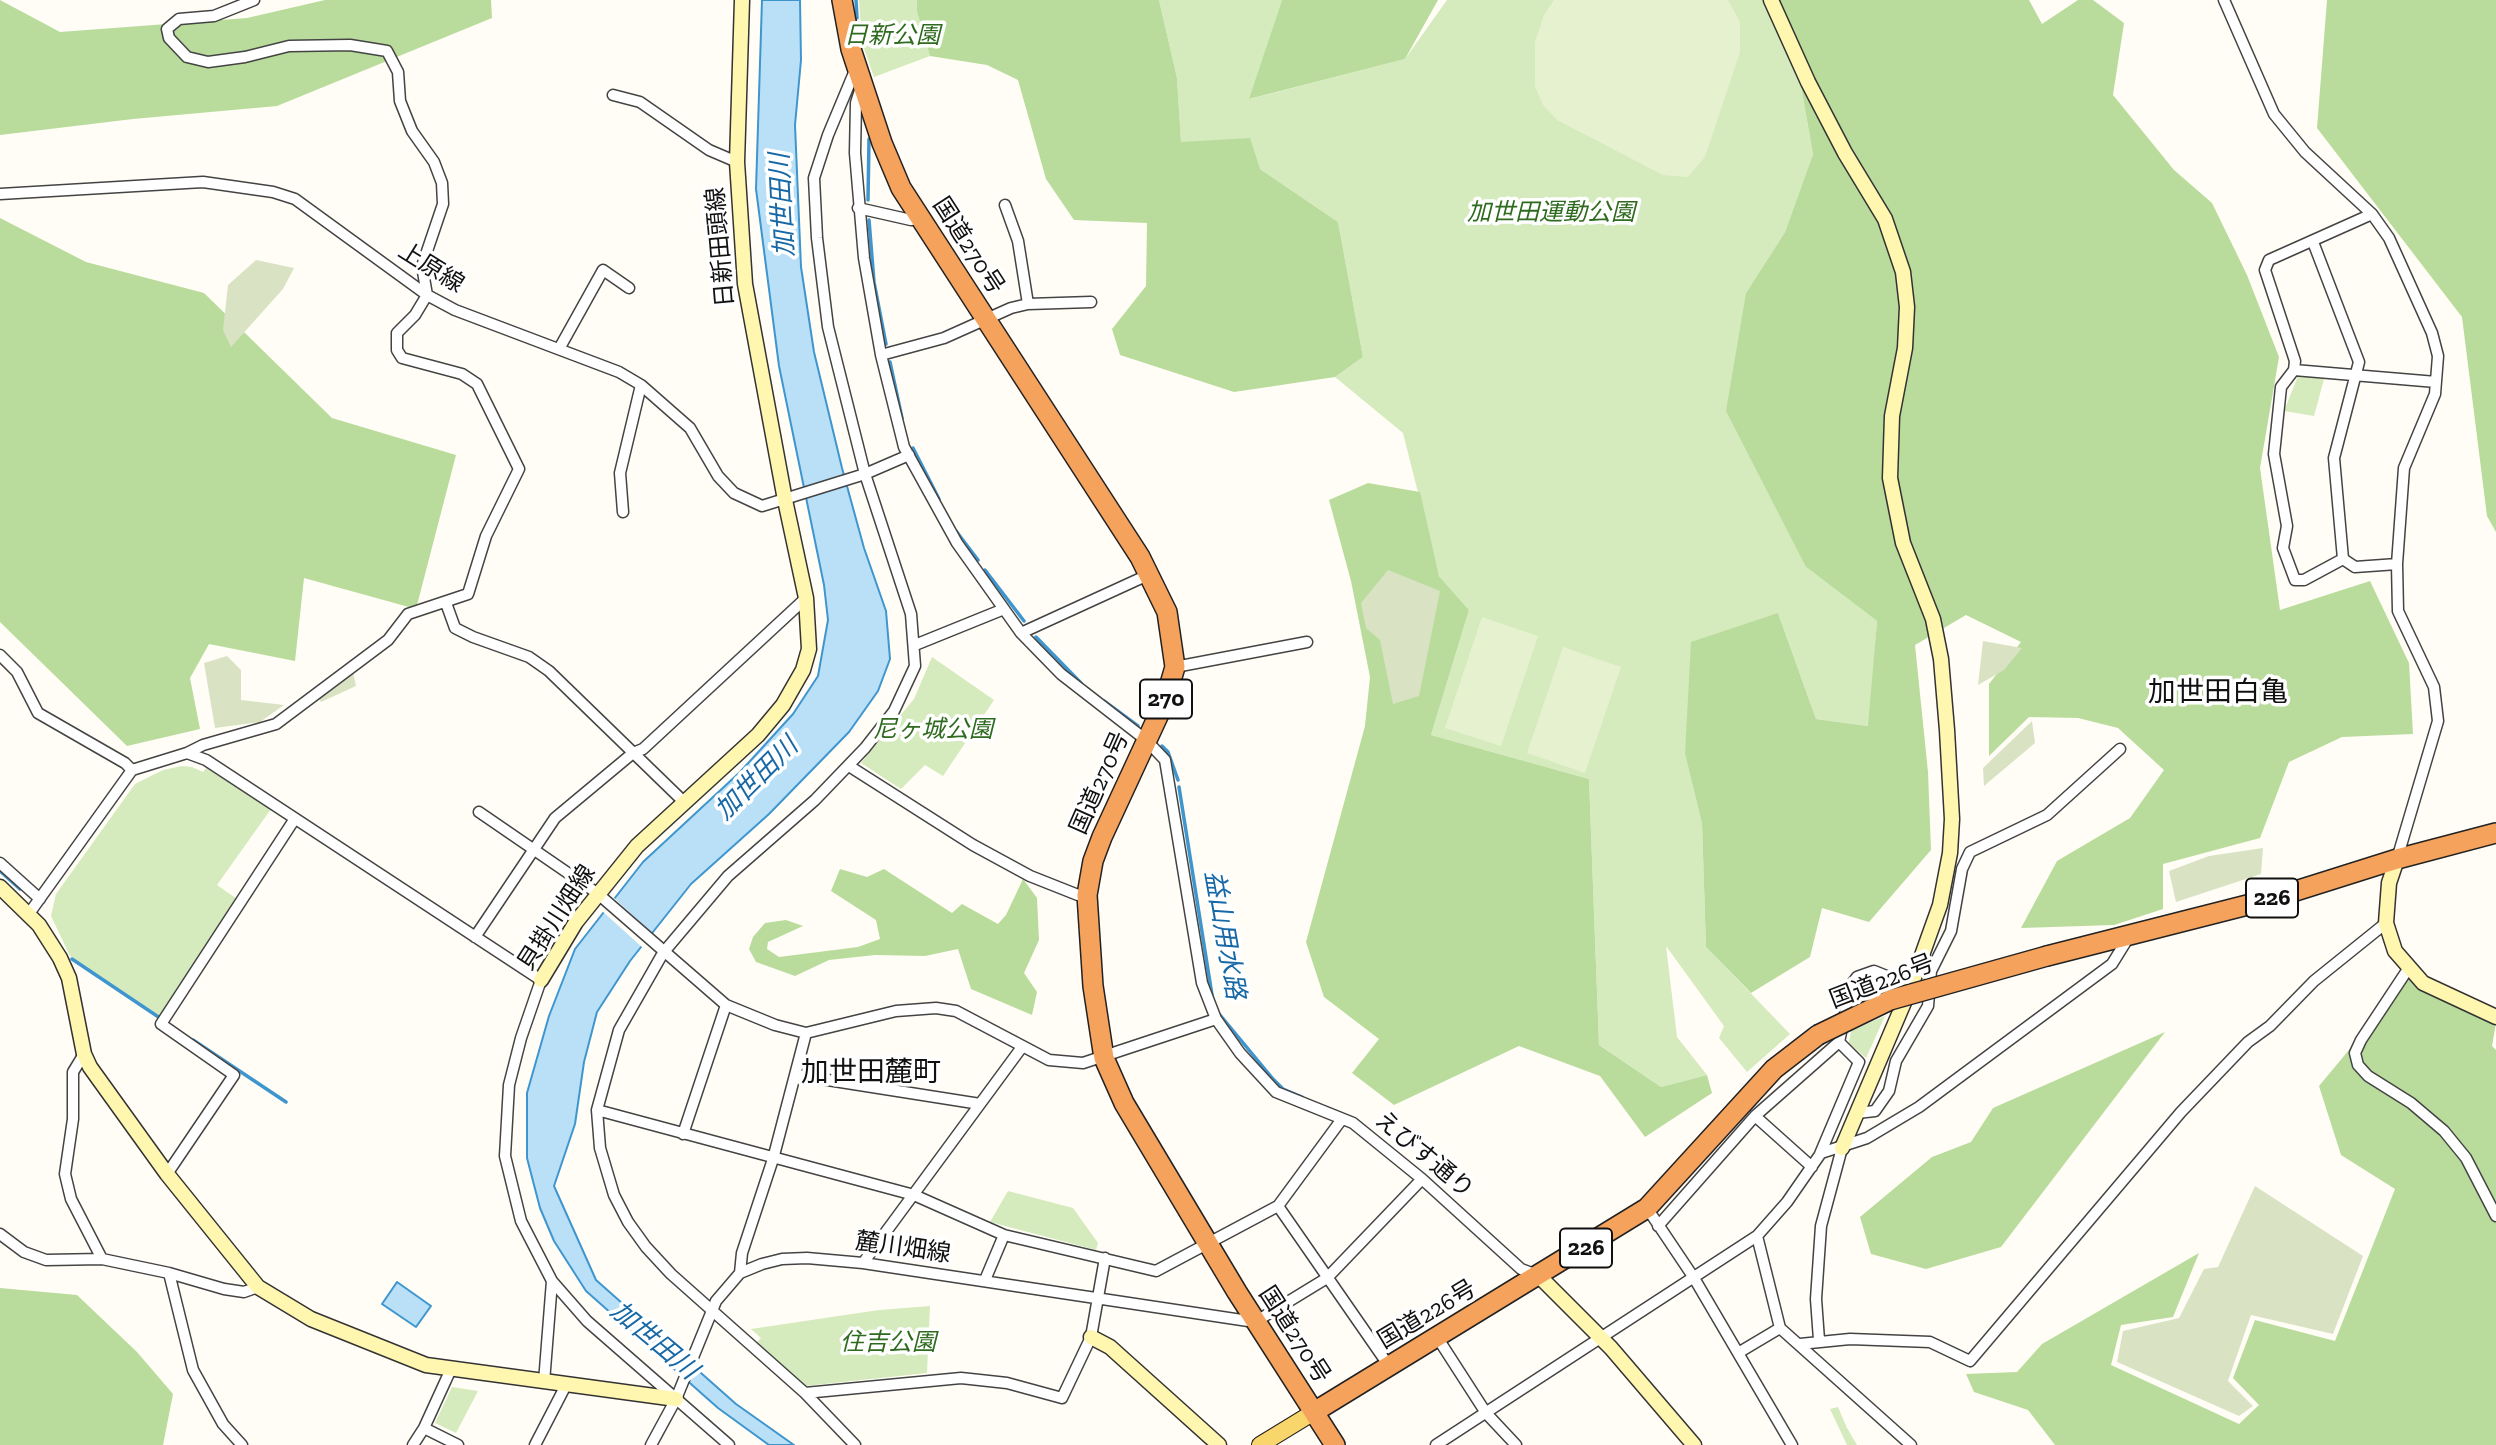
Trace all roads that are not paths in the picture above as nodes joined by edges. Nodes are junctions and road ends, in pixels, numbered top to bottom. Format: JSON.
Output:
{"nodes":[{"id":1,"x":254,"y":0,"type":"edge"},
{"id":2,"x":742,"y":0,"type":"edge"},
{"id":3,"x":842,"y":0,"type":"edge"},
{"id":4,"x":1771,"y":0,"type":"edge"},
{"id":5,"x":2224,"y":0,"type":"edge"},
{"id":6,"x":860,"y":74,"type":"junction"},
{"id":7,"x":613,"y":94,"type":"dead end"},
{"id":8,"x":737,"y":162,"type":"junction"},
{"id":9,"x":0,"y":194,"type":"edge"},
{"id":10,"x":1005,"y":205,"type":"dead end"},
{"id":11,"x":858,"y":208,"type":"junction"},
{"id":12,"x":2372,"y":214,"type":"junction"},
{"id":13,"x":921,"y":219,"type":"junction"},
{"id":14,"x":2313,"y":242,"type":"junction"},
{"id":15,"x":629,"y":288,"type":"dead end"},
{"id":16,"x":427,"y":295,"type":"junction"},
{"id":17,"x":1091,"y":302,"type":"dead end"},
{"id":18,"x":1028,"y":304,"type":"junction"},
{"id":19,"x":986,"y":320,"type":"junction"},
{"id":20,"x":559,"y":349,"type":"junction"},
{"id":21,"x":881,"y":355,"type":"junction"},
{"id":22,"x":2294,"y":370,"type":"junction"},
{"id":23,"x":2358,"y":373,"type":"junction"},
{"id":24,"x":2436,"y":382,"type":"junction"},
{"id":25,"x":641,"y":385,"type":"junction"},
{"id":26,"x":909,"y":455,"type":"junction"},
{"id":27,"x":862,"y":475,"type":"junction"},
{"id":28,"x":786,"y":495,"type":"junction"},
{"id":29,"x":623,"y":512,"type":"dead end"},
{"id":30,"x":2343,"y":559,"type":"junction"},
{"id":31,"x":2397,"y":564,"type":"junction"},
{"id":32,"x":1150,"y":575,"type":"junction"},
{"id":33,"x":806,"y":597,"type":"junction"},
{"id":34,"x":446,"y":603,"type":"junction"},
{"id":35,"x":1004,"y":609,"type":"junction"},
{"id":36,"x":1021,"y":633,"type":"junction"},
{"id":37,"x":1307,"y":642,"type":"dead end"},
{"id":38,"x":915,"y":645,"type":"junction"},
{"id":39,"x":0,"y":655,"type":"edge"},
{"id":40,"x":1175,"y":667,"type":"junction"},
{"id":41,"x":1146,"y":740,"type":"junction"},
{"id":42,"x":2120,"y":750,"type":"dead end"},
{"id":43,"x":187,"y":753,"type":"junction"},
{"id":44,"x":634,"y":753,"type":"junction"},
{"id":45,"x":849,"y":766,"type":"junction"},
{"id":46,"x":132,"y":770,"type":"junction"},
{"id":47,"x":684,"y":802,"type":"junction"},
{"id":48,"x":479,"y":812,"type":"dead end"},
{"id":49,"x":295,"y":820,"type":"junction"},
{"id":50,"x":2496,"y":833,"type":"edge"},
{"id":51,"x":533,"y":848,"type":"junction"},
{"id":52,"x":2397,"y":859,"type":"junction"},
{"id":53,"x":0,"y":863,"type":"edge"},
{"id":54,"x":0,"y":887,"type":"edge"},
{"id":55,"x":600,"y":895,"type":"junction"},
{"id":56,"x":1087,"y":895,"type":"junction"},
{"id":57,"x":40,"y":899,"type":"junction"},
{"id":58,"x":29,"y":915,"type":"junction"},
{"id":59,"x":2386,"y":923,"type":"junction"},
{"id":60,"x":2130,"y":935,"type":"junction"},
{"id":61,"x":475,"y":937,"type":"junction"},
{"id":62,"x":661,"y":951,"type":"junction"},
{"id":63,"x":2408,"y":969,"type":"junction"},
{"id":64,"x":541,"y":980,"type":"junction"},
{"id":65,"x":1912,"y":986,"type":"junction"},
{"id":66,"x":726,"y":1005,"type":"junction"},
{"id":67,"x":2496,"y":1017,"type":"edge"},
{"id":68,"x":1216,"y":1019,"type":"junction"},
{"id":69,"x":806,"y":1033,"type":"junction"},
{"id":70,"x":1839,"y":1042,"type":"junction"},
{"id":71,"x":1022,"y":1047,"type":"junction"},
{"id":72,"x":84,"y":1054,"type":"junction"},
{"id":73,"x":1104,"y":1058,"type":"junction"},
{"id":74,"x":796,"y":1075,"type":"junction"},
{"id":75,"x":980,"y":1104,"type":"junction"},
{"id":76,"x":597,"y":1110,"type":"junction"},
{"id":77,"x":1857,"y":1113,"type":"junction"},
{"id":78,"x":1755,"y":1116,"type":"junction"},
{"id":79,"x":1342,"y":1119,"type":"junction"},
{"id":80,"x":683,"y":1134,"type":"junction"},
{"id":81,"x":1842,"y":1147,"type":"junction"},
{"id":82,"x":1820,"y":1154,"type":"junction"},
{"id":83,"x":773,"y":1159,"type":"junction"},
{"id":84,"x":1812,"y":1167,"type":"junction"},
{"id":85,"x":167,"y":1174,"type":"junction"},
{"id":86,"x":1422,"y":1179,"type":"junction"},
{"id":87,"x":914,"y":1195,"type":"junction"},
{"id":88,"x":1278,"y":1206,"type":"junction"},
{"id":89,"x":1647,"y":1208,"type":"junction"},
{"id":90,"x":2496,"y":1216,"type":"edge"},
{"id":91,"x":1658,"y":1226,"type":"junction"},
{"id":92,"x":0,"y":1234,"type":"edge"},
{"id":93,"x":1004,"y":1235,"type":"junction"},
{"id":94,"x":1757,"y":1236,"type":"junction"},
{"id":95,"x":1208,"y":1244,"type":"junction"},
{"id":96,"x":1105,"y":1258,"type":"junction"},
{"id":97,"x":102,"y":1259,"type":"junction"},
{"id":98,"x":863,"y":1263,"type":"junction"},
{"id":99,"x":169,"y":1273,"type":"junction"},
{"id":100,"x":740,"y":1273,"type":"junction"},
{"id":101,"x":1539,"y":1276,"type":"junction"},
{"id":102,"x":1327,"y":1278,"type":"junction"},
{"id":103,"x":1694,"y":1278,"type":"junction"},
{"id":104,"x":985,"y":1280,"type":"junction"},
{"id":105,"x":552,"y":1281,"type":"junction"},
{"id":106,"x":258,"y":1287,"type":"junction"},
{"id":107,"x":1097,"y":1297,"type":"junction"},
{"id":108,"x":710,"y":1313,"type":"junction"},
{"id":109,"x":1255,"y":1322,"type":"junction"},
{"id":110,"x":1780,"y":1328,"type":"junction"},
{"id":111,"x":1091,"y":1337,"type":"junction"},
{"id":112,"x":1437,"y":1337,"type":"junction"},
{"id":113,"x":1602,"y":1338,"type":"junction"},
{"id":114,"x":1819,"y":1340,"type":"junction"},
{"id":115,"x":1800,"y":1344,"type":"junction"},
{"id":116,"x":1738,"y":1353,"type":"junction"},
{"id":117,"x":1389,"y":1366,"type":"junction"},
{"id":118,"x":451,"y":1369,"type":"junction"},
{"id":119,"x":544,"y":1382,"type":"junction"},
{"id":120,"x":566,"y":1385,"type":"junction"},
{"id":121,"x":804,"y":1393,"type":"junction"},
{"id":122,"x":677,"y":1395,"type":"junction"},
{"id":123,"x":1314,"y":1412,"type":"junction"},
{"id":124,"x":1486,"y":1413,"type":"junction"},
{"id":125,"x":424,"y":1428,"type":"junction"},
{"id":126,"x":1789,"y":1444,"type":"edge"},
{"id":127,"x":242,"y":1445,"type":"edge"},
{"id":128,"x":413,"y":1445,"type":"edge"},
{"id":129,"x":458,"y":1445,"type":"edge"},
{"id":130,"x":535,"y":1445,"type":"edge"},
{"id":131,"x":651,"y":1445,"type":"edge"},
{"id":132,"x":729,"y":1445,"type":"edge"},
{"id":133,"x":855,"y":1445,"type":"edge"},
{"id":134,"x":1219,"y":1445,"type":"edge"},
{"id":135,"x":1260,"y":1445,"type":"edge"},
{"id":136,"x":1335,"y":1445,"type":"edge"},
{"id":137,"x":1436,"y":1445,"type":"edge"},
{"id":138,"x":1516,"y":1445,"type":"edge"},
{"id":139,"x":1694,"y":1445,"type":"edge"},
{"id":140,"x":1911,"y":1445,"type":"edge"}],
"edges":[{"from":1,"to":16,"type":"street"},
{"from":2,"to":8,"type":"street","name":"日新田頭線"},
{"from":3,"to":6,"type":"highway","name":"国道270号","number":"270"},
{"from":4,"to":65,"type":"street"},
{"from":5,"to":12,"type":"street"},
{"from":6,"to":11,"type":"street","name":"えびす通り"},
{"from":6,"to":13,"type":"highway","name":"国道270号","number":"270"},
{"from":6,"to":27,"type":"street"},
{"from":7,"to":8,"type":"street"},
{"from":8,"to":28,"type":"street","name":"日新田頭線"},
{"from":9,"to":16,"type":"street","name":"上原線"},
{"from":10,"to":18,"type":"street"},
{"from":11,"to":13,"type":"street"},
{"from":11,"to":21,"type":"street","name":"えびす通り"},
{"from":12,"to":14,"type":"street"},
{"from":12,"to":24,"type":"street"},
{"from":13,"to":19,"type":"highway","name":"国道270号","number":"270"},
{"from":14,"to":22,"type":"street"},
{"from":14,"to":23,"type":"street"},
{"from":15,"to":20,"type":"street"},
{"from":16,"to":20,"type":"street","name":"上原線"},
{"from":16,"to":34,"type":"street"},
{"from":17,"to":18,"type":"street"},
{"from":18,"to":19,"type":"street"},
{"from":19,"to":21,"type":"street"},
{"from":19,"to":32,"type":"highway","name":"国道270号","number":"270"},
{"from":20,"to":25,"type":"street","name":"上原線"},
{"from":21,"to":26,"type":"street","name":"えびす通り"},
{"from":22,"to":23,"type":"street"},
{"from":22,"to":30,"type":"street"},
{"from":23,"to":24,"type":"street"},
{"from":23,"to":30,"type":"street"},
{"from":24,"to":31,"type":"street"},
{"from":25,"to":28,"type":"street","name":"上原線"},
{"from":25,"to":29,"type":"street"},
{"from":26,"to":27,"type":"street","name":"上原線"},
{"from":26,"to":35,"type":"street","name":"えびす通り"},
{"from":27,"to":28,"type":"street","name":"上原線"},
{"from":27,"to":38,"type":"street"},
{"from":28,"to":33,"type":"street","name":"貝掛川畑線"},
{"from":30,"to":31,"type":"street"},
{"from":31,"to":52,"type":"street"},
{"from":32,"to":36,"type":"street"},
{"from":32,"to":40,"type":"highway","name":"国道270号","number":"270"},
{"from":33,"to":44,"type":"street"},
{"from":33,"to":47,"type":"street","name":"貝掛川畑線"},
{"from":34,"to":43,"type":"street"},
{"from":34,"to":44,"type":"street"},
{"from":35,"to":36,"type":"street","name":"えびす通り"},
{"from":35,"to":38,"type":"street"},
{"from":36,"to":41,"type":"street","name":"えびす通り"},
{"from":37,"to":40,"type":"street"},
{"from":38,"to":45,"type":"street"},
{"from":39,"to":46,"type":"street"},
{"from":40,"to":41,"type":"highway","name":"国道270号","number":"270"},
{"from":41,"to":56,"type":"highway","name":"国道270号","number":"270"},
{"from":41,"to":68,"type":"street","name":"えびす通り"},
{"from":42,"to":77,"type":"street"},
{"from":43,"to":46,"type":"street"},
{"from":43,"to":49,"type":"street"},
{"from":44,"to":47,"type":"street"},
{"from":44,"to":51,"type":"street"},
{"from":45,"to":56,"type":"street"},
{"from":45,"to":62,"type":"street"},
{"from":46,"to":57,"type":"street"},
{"from":47,"to":55,"type":"street","name":"貝掛川畑線"},
{"from":48,"to":51,"type":"street"},
{"from":49,"to":61,"type":"street"},
{"from":49,"to":85,"type":"street"},
{"from":50,"to":52,"type":"highway","name":"国道226号","number":"226"},
{"from":51,"to":55,"type":"street"},
{"from":51,"to":61,"type":"street"},
{"from":52,"to":59,"type":"street"},
{"from":52,"to":60,"type":"highway","name":"国道226号","number":"226"},
{"from":53,"to":57,"type":"street"},
{"from":54,"to":58,"type":"street"},
{"from":55,"to":62,"type":"street"},
{"from":55,"to":64,"type":"street","name":"貝掛川畑線"},
{"from":56,"to":73,"type":"highway","name":"国道270号","number":"270"},
{"from":57,"to":58,"type":"street"},
{"from":58,"to":72,"type":"street"},
{"from":59,"to":63,"type":"street"},
{"from":59,"to":114,"type":"street"},
{"from":60,"to":81,"type":"street"},
{"from":60,"to":89,"type":"highway","name":"国道226号","number":"226","bridge":true},
{"from":61,"to":64,"type":"street"},
{"from":62,"to":66,"type":"street"},
{"from":62,"to":76,"type":"street"},
{"from":63,"to":67,"type":"street"},
{"from":63,"to":90,"type":"street"},
{"from":64,"to":105,"type":"street","name":"貝掛川畑線"},
{"from":65,"to":70,"type":"street"},
{"from":65,"to":77,"type":"street"},
{"from":66,"to":69,"type":"street"},
{"from":66,"to":80,"type":"street"},
{"from":68,"to":73,"type":"street"},
{"from":68,"to":79,"type":"street","name":"えびす通り"},
{"from":69,"to":71,"type":"street"},
{"from":69,"to":74,"type":"street"},
{"from":70,"to":78,"type":"street"},
{"from":70,"to":82,"type":"street"},
{"from":71,"to":73,"type":"street"},
{"from":71,"to":75,"type":"street"},
{"from":72,"to":85,"type":"street"},
{"from":72,"to":97,"type":"street"},
{"from":73,"to":95,"type":"highway","name":"国道270号","number":"270"},
{"from":74,"to":75,"type":"street"},
{"from":74,"to":83,"type":"street"},
{"from":75,"to":87,"type":"street"},
{"from":76,"to":80,"type":"street"},
{"from":76,"to":108,"type":"street"},
{"from":77,"to":81,"type":"street"},
{"from":78,"to":84,"type":"street"},
{"from":78,"to":91,"type":"street"},
{"from":79,"to":86,"type":"street","name":"えびす通り"},
{"from":79,"to":88,"type":"street"},
{"from":80,"to":83,"type":"street"},
{"from":81,"to":82,"type":"street"},
{"from":81,"to":114,"type":"street"},
{"from":82,"to":84,"type":"street"},
{"from":83,"to":87,"type":"street"},
{"from":83,"to":100,"type":"street"},
{"from":84,"to":94,"type":"street"},
{"from":85,"to":106,"type":"street"},
{"from":86,"to":101,"type":"street","name":"えびす通り"},
{"from":86,"to":102,"type":"street"},
{"from":87,"to":93,"type":"street"},
{"from":87,"to":98,"type":"street"},
{"from":88,"to":95,"type":"street"},
{"from":88,"to":102,"type":"street"},
{"from":89,"to":91,"type":"street"},
{"from":89,"to":101,"type":"highway","name":"国道226号","number":"226"},
{"from":91,"to":103,"type":"street"},
{"from":92,"to":97,"type":"street"},
{"from":93,"to":96,"type":"street"},
{"from":93,"to":104,"type":"street"},
{"from":94,"to":103,"type":"street"},
{"from":94,"to":110,"type":"street"},
{"from":95,"to":96,"type":"street"},
{"from":95,"to":109,"type":"highway","name":"国道270号","number":"270"},
{"from":96,"to":107,"type":"street"},
{"from":97,"to":99,"type":"street"},
{"from":98,"to":100,"type":"street","name":"麓川畑線"},
{"from":98,"to":104,"type":"street","name":"麓川畑線"},
{"from":99,"to":106,"type":"street"},
{"from":99,"to":127,"type":"street"},
{"from":100,"to":108,"type":"street"},
{"from":101,"to":112,"type":"highway","name":"国道226号","number":"226"},
{"from":101,"to":113,"type":"street"},
{"from":102,"to":109,"type":"street"},
{"from":102,"to":117,"type":"street"},
{"from":103,"to":113,"type":"street"},
{"from":103,"to":116,"type":"street"},
{"from":104,"to":107,"type":"street","name":"麓川畑線"},
{"from":105,"to":119,"type":"street"},
{"from":105,"to":122,"type":"street","name":"貝掛川畑線"},
{"from":106,"to":118,"type":"street"},
{"from":107,"to":109,"type":"street","name":"麓川畑線"},
{"from":107,"to":111,"type":"street"},
{"from":108,"to":121,"type":"street"},
{"from":108,"to":122,"type":"street"},
{"from":109,"to":123,"type":"highway","name":"国道270号","number":"270"},
{"from":110,"to":115,"type":"street"},
{"from":110,"to":116,"type":"street"},
{"from":111,"to":121,"type":"street"},
{"from":111,"to":134,"type":"street"},
{"from":112,"to":117,"type":"highway","name":"国道226号","number":"226"},
{"from":112,"to":124,"type":"street"},
{"from":113,"to":124,"type":"street"},
{"from":113,"to":139,"type":"street"},
{"from":114,"to":115,"type":"street"},
{"from":115,"to":140,"type":"street"},
{"from":116,"to":126,"type":"street"},
{"from":117,"to":123,"type":"highway","name":"国道226号","number":"226"},
{"from":118,"to":119,"type":"street"},
{"from":118,"to":125,"type":"street"},
{"from":119,"to":120,"type":"street"},
{"from":120,"to":122,"type":"street"},
{"from":120,"to":130,"type":"street"},
{"from":121,"to":133,"type":"street"},
{"from":122,"to":131,"type":"street"},
{"from":122,"to":132,"type":"street","name":"貝掛川畑線"},
{"from":123,"to":135,"type":"main road"},
{"from":123,"to":136,"type":"highway","name":"国道270号","number":"270"},
{"from":124,"to":137,"type":"street"},
{"from":124,"to":138,"type":"street"},
{"from":125,"to":128,"type":"street"},
{"from":125,"to":129,"type":"street"}]}
